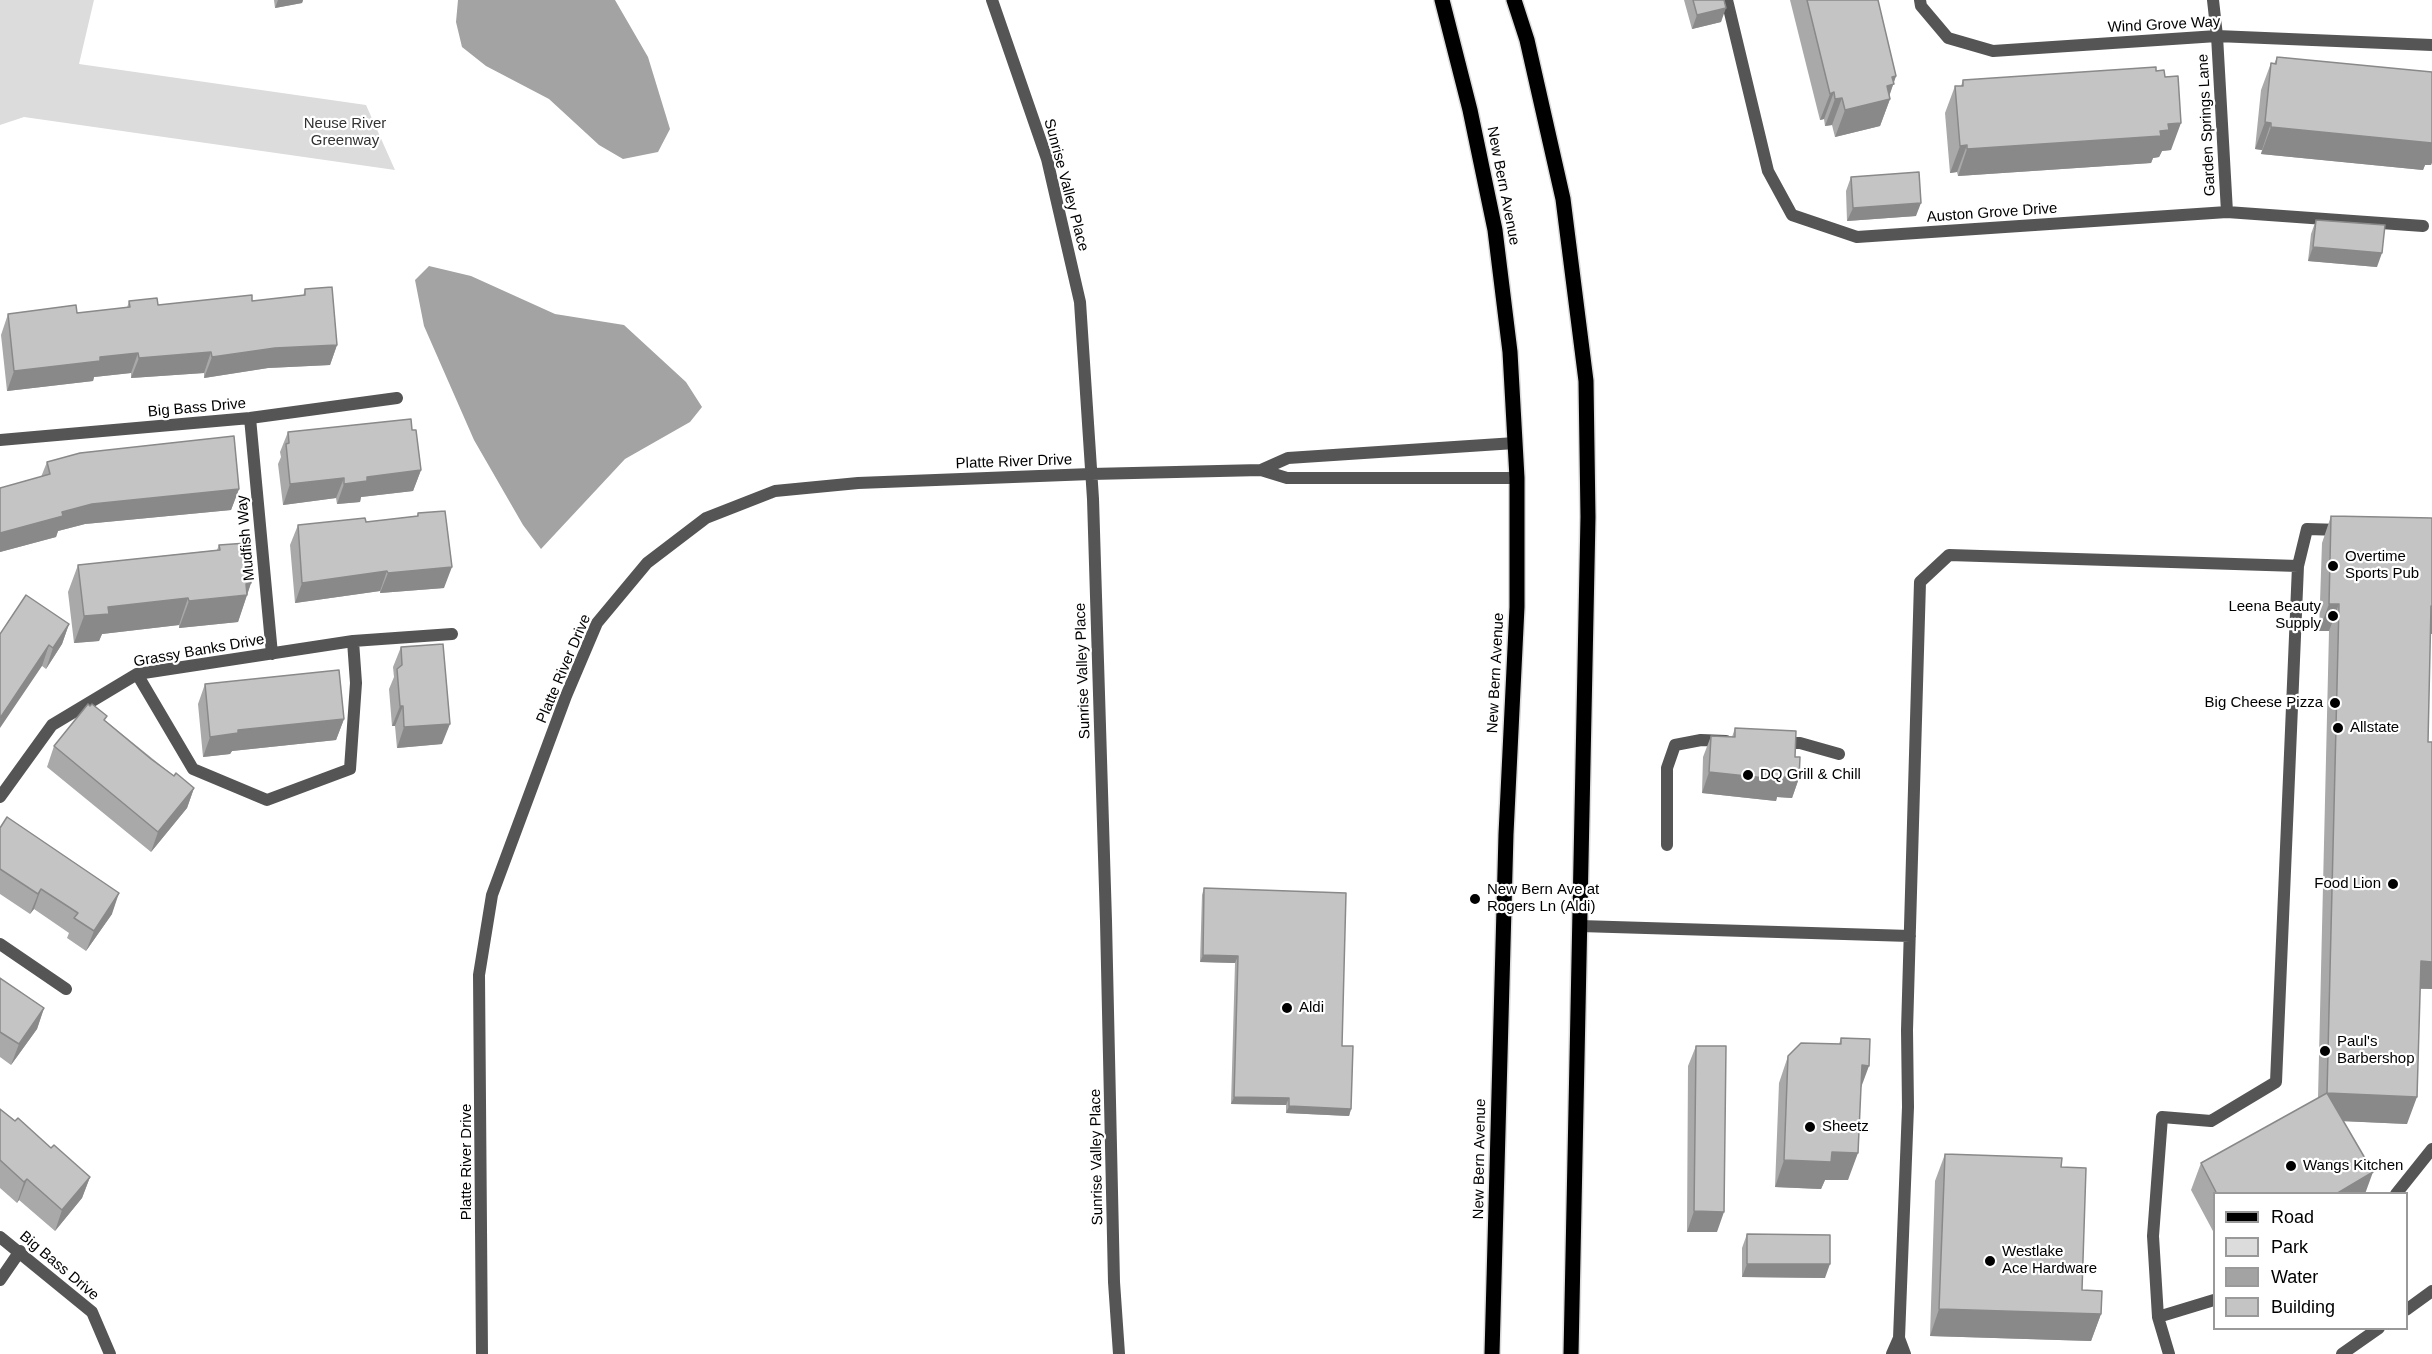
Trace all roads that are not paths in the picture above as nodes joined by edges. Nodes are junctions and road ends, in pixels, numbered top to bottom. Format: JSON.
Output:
{"nodes":[{"id":1,"x":992,"y":0,"type":"edge"},
{"id":2,"x":1442,"y":0,"type":"edge"},
{"id":3,"x":1514,"y":0,"type":"edge"},
{"id":4,"x":1727,"y":0,"type":"edge"},
{"id":5,"x":1920,"y":0,"type":"edge"},
{"id":6,"x":2213,"y":0,"type":"edge"},
{"id":7,"x":2217,"y":36,"type":"junction"},
{"id":8,"x":2432,"y":45,"type":"edge"},
{"id":9,"x":2227,"y":212,"type":"junction"},
{"id":10,"x":2423,"y":226,"type":"dead end"},
{"id":11,"x":397,"y":398,"type":"dead end"},
{"id":12,"x":250,"y":418,"type":"junction"},
{"id":13,"x":0,"y":440,"type":"edge"},
{"id":14,"x":1515,"y":443,"type":"junction"},
{"id":15,"x":1261,"y":470,"type":"junction"},
{"id":16,"x":1091,"y":474,"type":"junction"},
{"id":17,"x":1517,"y":478,"type":"junction"},
{"id":18,"x":2353,"y":530,"type":"edge"},
{"id":19,"x":2298,"y":566,"type":"junction"},
{"id":20,"x":452,"y":634,"type":"dead end"},
{"id":21,"x":353,"y":641,"type":"junction"},
{"id":22,"x":272,"y":654,"type":"junction"},
{"id":23,"x":137,"y":674,"type":"junction"},
{"id":24,"x":1734,"y":741,"type":"edge"},
{"id":25,"x":1767,"y":742,"type":"edge"},
{"id":26,"x":1839,"y":754,"type":"dead end"},
{"id":27,"x":0,"y":797,"type":"edge"},
{"id":28,"x":1667,"y":845,"type":"dead end"},
{"id":29,"x":1580,"y":926,"type":"junction"},
{"id":30,"x":1910,"y":936,"type":"junction"},
{"id":31,"x":0,"y":944,"type":"edge"},
{"id":32,"x":66,"y":989,"type":"dead end"},
{"id":33,"x":2432,"y":1149,"type":"edge"},
{"id":34,"x":2398,"y":1192,"type":"edge"},
{"id":35,"x":0,"y":1237,"type":"edge"},
{"id":36,"x":20,"y":1251,"type":"junction"},
{"id":37,"x":0,"y":1280,"type":"edge"},
{"id":38,"x":2432,"y":1291,"type":"edge"},
{"id":39,"x":2213,"y":1300,"type":"edge"},
{"id":40,"x":2408,"y":1309,"type":"edge"},
{"id":41,"x":2158,"y":1317,"type":"junction"},
{"id":42,"x":2378,"y":1330,"type":"edge"},
{"id":43,"x":1899,"y":1338,"type":"junction"},
{"id":44,"x":110,"y":1354,"type":"edge"},
{"id":45,"x":482,"y":1354,"type":"edge"},
{"id":46,"x":1119,"y":1354,"type":"edge"},
{"id":47,"x":1492,"y":1354,"type":"edge"},
{"id":48,"x":1570,"y":1354,"type":"edge"},
{"id":49,"x":1893,"y":1354,"type":"edge"},
{"id":50,"x":1905,"y":1354,"type":"edge"},
{"id":51,"x":2169,"y":1354,"type":"edge"},
{"id":52,"x":2342,"y":1354,"type":"edge"}],
"edges":[{"from":1,"to":16,"type":"street","name":"Sunrise Valley Place"},
{"from":2,"to":14,"type":"main road","name":"New Bern Avenue"},
{"from":3,"to":29,"type":"main road"},
{"from":4,"to":9,"type":"street","name":"Auston Grove Drive"},
{"from":5,"to":7,"type":"street","name":"Wind Grove Way"},
{"from":6,"to":7,"type":"street","name":"Garden Springs Lane"},
{"from":7,"to":8,"type":"street","name":"Wind Grove Way"},
{"from":7,"to":9,"type":"street","name":"Garden Springs Lane"},
{"from":9,"to":10,"type":"street","name":"Auston Grove Drive"},
{"from":11,"to":12,"type":"street","name":"Big Bass Drive"},
{"from":12,"to":13,"type":"street","name":"Big Bass Drive"},
{"from":12,"to":22,"type":"street","name":"Mudfish Way"},
{"from":14,"to":15,"type":"street","name":"Platte River Drive"},
{"from":14,"to":17,"type":"main road","name":"New Bern Avenue"},
{"from":15,"to":16,"type":"street","name":"Platte River Drive"},
{"from":15,"to":17,"type":"street","name":"Platte River Drive"},
{"from":16,"to":45,"type":"street","name":"Platte River Drive"},
{"from":16,"to":46,"type":"street","name":"Sunrise Valley Place"},
{"from":17,"to":47,"type":"main road","name":"New Bern Avenue"},
{"from":18,"to":19,"type":"street"},
{"from":19,"to":30,"type":"street"},
{"from":19,"to":41,"type":"street"},
{"from":20,"to":21,"type":"street","name":"Grassy Banks Drive"},
{"from":21,"to":22,"type":"street","name":"Grassy Banks Drive"},
{"from":21,"to":23,"type":"street"},
{"from":22,"to":23,"type":"street","name":"Grassy Banks Drive"},
{"from":23,"to":27,"type":"street","name":"Grassy Banks Drive"},
{"from":24,"to":28,"type":"street"},
{"from":25,"to":26,"type":"street"},
{"from":29,"to":30,"type":"street"},
{"from":29,"to":48,"type":"main road"},
{"from":30,"to":43,"type":"street"},
{"from":31,"to":32,"type":"street"},
{"from":33,"to":34,"type":"street"},
{"from":35,"to":36,"type":"street","name":"Big Bass Drive"},
{"from":36,"to":37,"type":"street"},
{"from":36,"to":44,"type":"street","name":"Big Bass Drive"},
{"from":38,"to":40,"type":"street"},
{"from":39,"to":41,"type":"street"},
{"from":41,"to":51,"type":"street"},
{"from":42,"to":52,"type":"street"},
{"from":43,"to":49,"type":"street"},
{"from":43,"to":50,"type":"street"}]}
